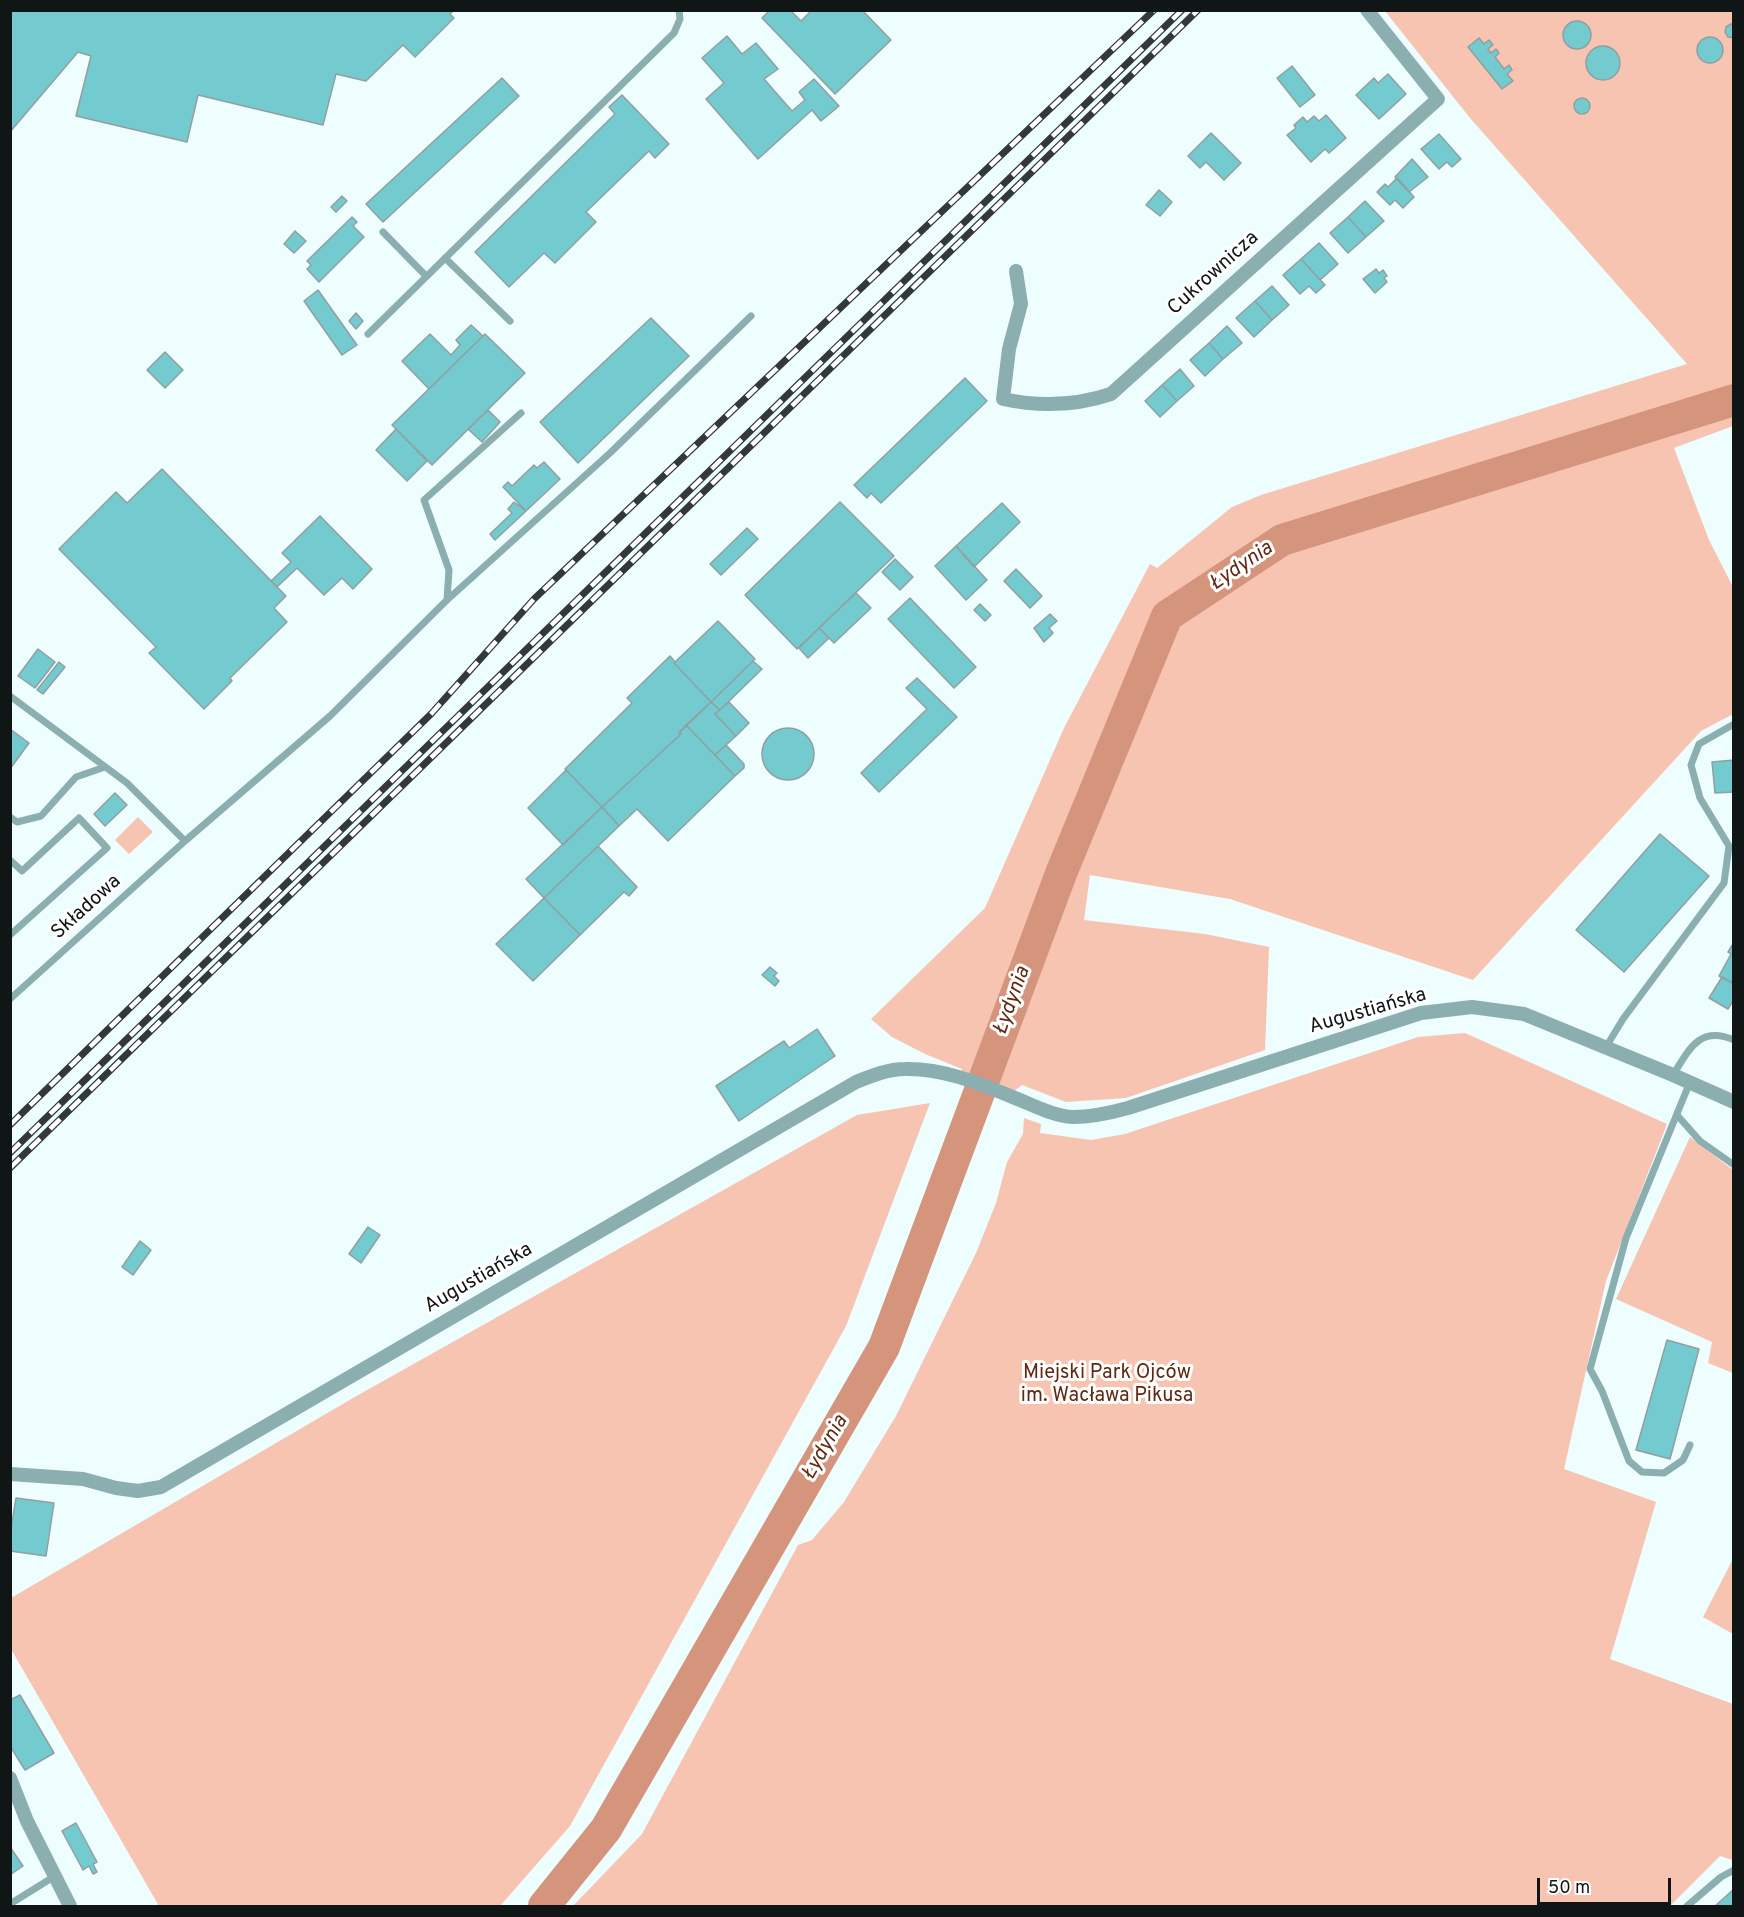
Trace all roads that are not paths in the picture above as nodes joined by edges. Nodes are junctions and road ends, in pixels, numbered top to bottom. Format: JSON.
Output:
{"nodes":[{"id":1,"x":679,"y":10,"type":"edge"},
{"id":2,"x":1368,"y":10,"type":"edge"},
{"id":3,"x":383,"y":232,"type":"dead end"},
{"id":4,"x":445,"y":258,"type":"junction"},
{"id":5,"x":1016,"y":270,"type":"dead end"},
{"id":6,"x":426,"y":276,"type":"junction"},
{"id":7,"x":751,"y":315,"type":"dead end"},
{"id":8,"x":510,"y":321,"type":"dead end"},
{"id":9,"x":368,"y":334,"type":"dead end"},
{"id":10,"x":521,"y":413,"type":"dead end"},
{"id":11,"x":447,"y":600,"type":"junction"},
{"id":12,"x":10,"y":696,"type":"edge"},
{"id":13,"x":1734,"y":724,"type":"edge"},
{"id":14,"x":105,"y":767,"type":"junction"},
{"id":15,"x":10,"y":817,"type":"edge"},
{"id":16,"x":185,"y":841,"type":"junction"},
{"id":17,"x":10,"y":860,"type":"edge"},
{"id":18,"x":10,"y":935,"type":"edge"},
{"id":19,"x":10,"y":999,"type":"edge"},
{"id":20,"x":1734,"y":1040,"type":"edge"},
{"id":21,"x":1606,"y":1047,"type":"junction"},
{"id":22,"x":1673,"y":1075,"type":"junction"},
{"id":23,"x":1690,"y":1082,"type":"junction"},
{"id":24,"x":1734,"y":1102,"type":"edge"},
{"id":25,"x":1677,"y":1115,"type":"junction"},
{"id":26,"x":1734,"y":1165,"type":"edge"},
{"id":27,"x":1690,"y":1445,"type":"dead end"},
{"id":28,"x":10,"y":1474,"type":"edge"},
{"id":29,"x":10,"y":1778,"type":"edge"},
{"id":30,"x":1734,"y":1870,"type":"edge"},
{"id":31,"x":55,"y":1876,"type":"junction"},
{"id":32,"x":10,"y":1904,"type":"edge"},
{"id":33,"x":70,"y":1906,"type":"edge"},
{"id":34,"x":1688,"y":1906,"type":"edge"}],
"edges":[{"from":1,"to":4,"type":"lane"},
{"from":2,"to":5,"type":"street","name":"Cukrownicza"},
{"from":3,"to":6,"type":"lane"},
{"from":4,"to":6,"type":"lane"},
{"from":4,"to":8,"type":"lane"},
{"from":6,"to":9,"type":"lane"},
{"from":7,"to":11,"type":"lane","name":"Składowa"},
{"from":10,"to":11,"type":"lane"},
{"from":11,"to":16,"type":"lane","name":"Składowa"},
{"from":12,"to":14,"type":"lane"},
{"from":13,"to":21,"type":"lane"},
{"from":14,"to":15,"type":"lane"},
{"from":14,"to":16,"type":"lane"},
{"from":16,"to":19,"type":"lane","name":"Składowa"},
{"from":17,"to":18,"type":"lane"},
{"from":20,"to":22,"type":"lane"},
{"from":21,"to":22,"type":"street","name":"Augustiańska"},
{"from":21,"to":28,"type":"street","name":"Augustiańska"},
{"from":22,"to":23,"type":"street","name":"Augustiańska"},
{"from":23,"to":24,"type":"street","name":"Augustiańska"},
{"from":23,"to":25,"type":"lane"},
{"from":25,"to":26,"type":"lane"},
{"from":25,"to":27,"type":"lane"},
{"from":29,"to":31,"type":"street"},
{"from":30,"to":34,"type":"lane"},
{"from":31,"to":32,"type":"lane"},
{"from":31,"to":33,"type":"street"}]}
